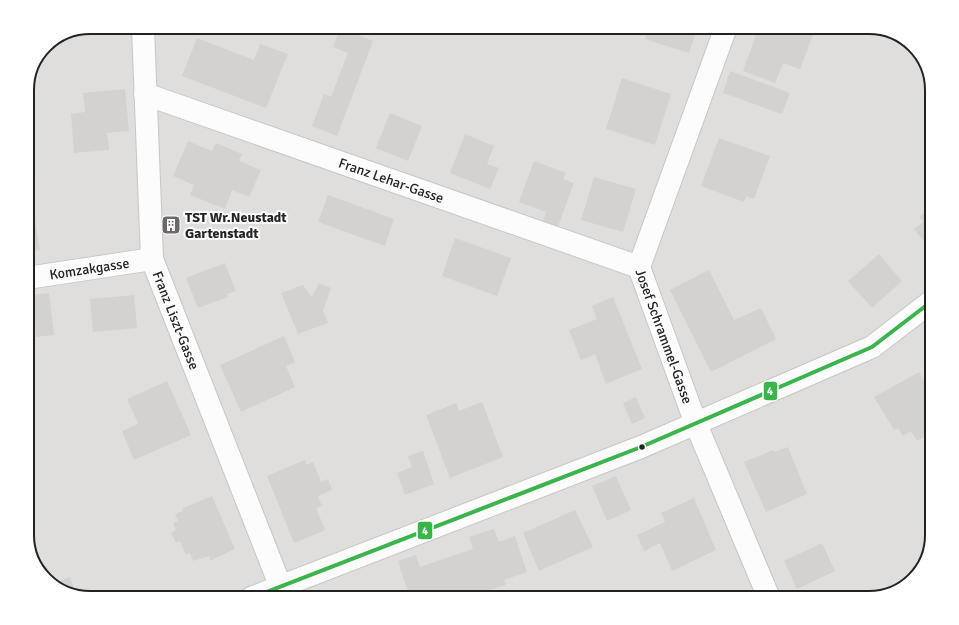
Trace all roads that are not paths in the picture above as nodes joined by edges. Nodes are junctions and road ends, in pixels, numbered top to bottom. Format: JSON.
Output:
{"nodes":[{"id":1,"x":143,"y":34,"type":"edge"},
{"id":2,"x":723,"y":34,"type":"edge"},
{"id":3,"x":145,"y":94,"type":"junction"},
{"id":4,"x":152,"y":259,"type":"junction"},
{"id":5,"x":639,"y":267,"type":"junction"},
{"id":6,"x":34,"y":277,"type":"edge"},
{"id":7,"x":925,"y":306,"type":"edge"},
{"id":8,"x":696,"y":424,"type":"junction"},
{"id":9,"x":282,"y":591,"type":"edge"},
{"id":10,"x":284,"y":591,"type":"edge"},
{"id":11,"x":766,"y":591,"type":"edge"}],
"edges":[{"from":1,"to":3,"type":"street","name":"Franz Liszt-Gasse"},
{"from":2,"to":5,"type":"street","name":"Josef Schrammel-Gasse"},
{"from":3,"to":4,"type":"street","name":"Franz Liszt-Gasse"},
{"from":3,"to":5,"type":"street","name":"Franz Lehar-Gasse"},
{"from":4,"to":6,"type":"street","name":"Komzakgasse"},
{"from":4,"to":9,"type":"street","name":"Franz Liszt-Gasse"},
{"from":5,"to":8,"type":"street","name":"Josef Schrammel-Gasse"},
{"from":7,"to":8,"type":"street"},
{"from":8,"to":10,"type":"street"},
{"from":8,"to":11,"type":"street","name":"Josef Schrammel-Gasse"}]}
